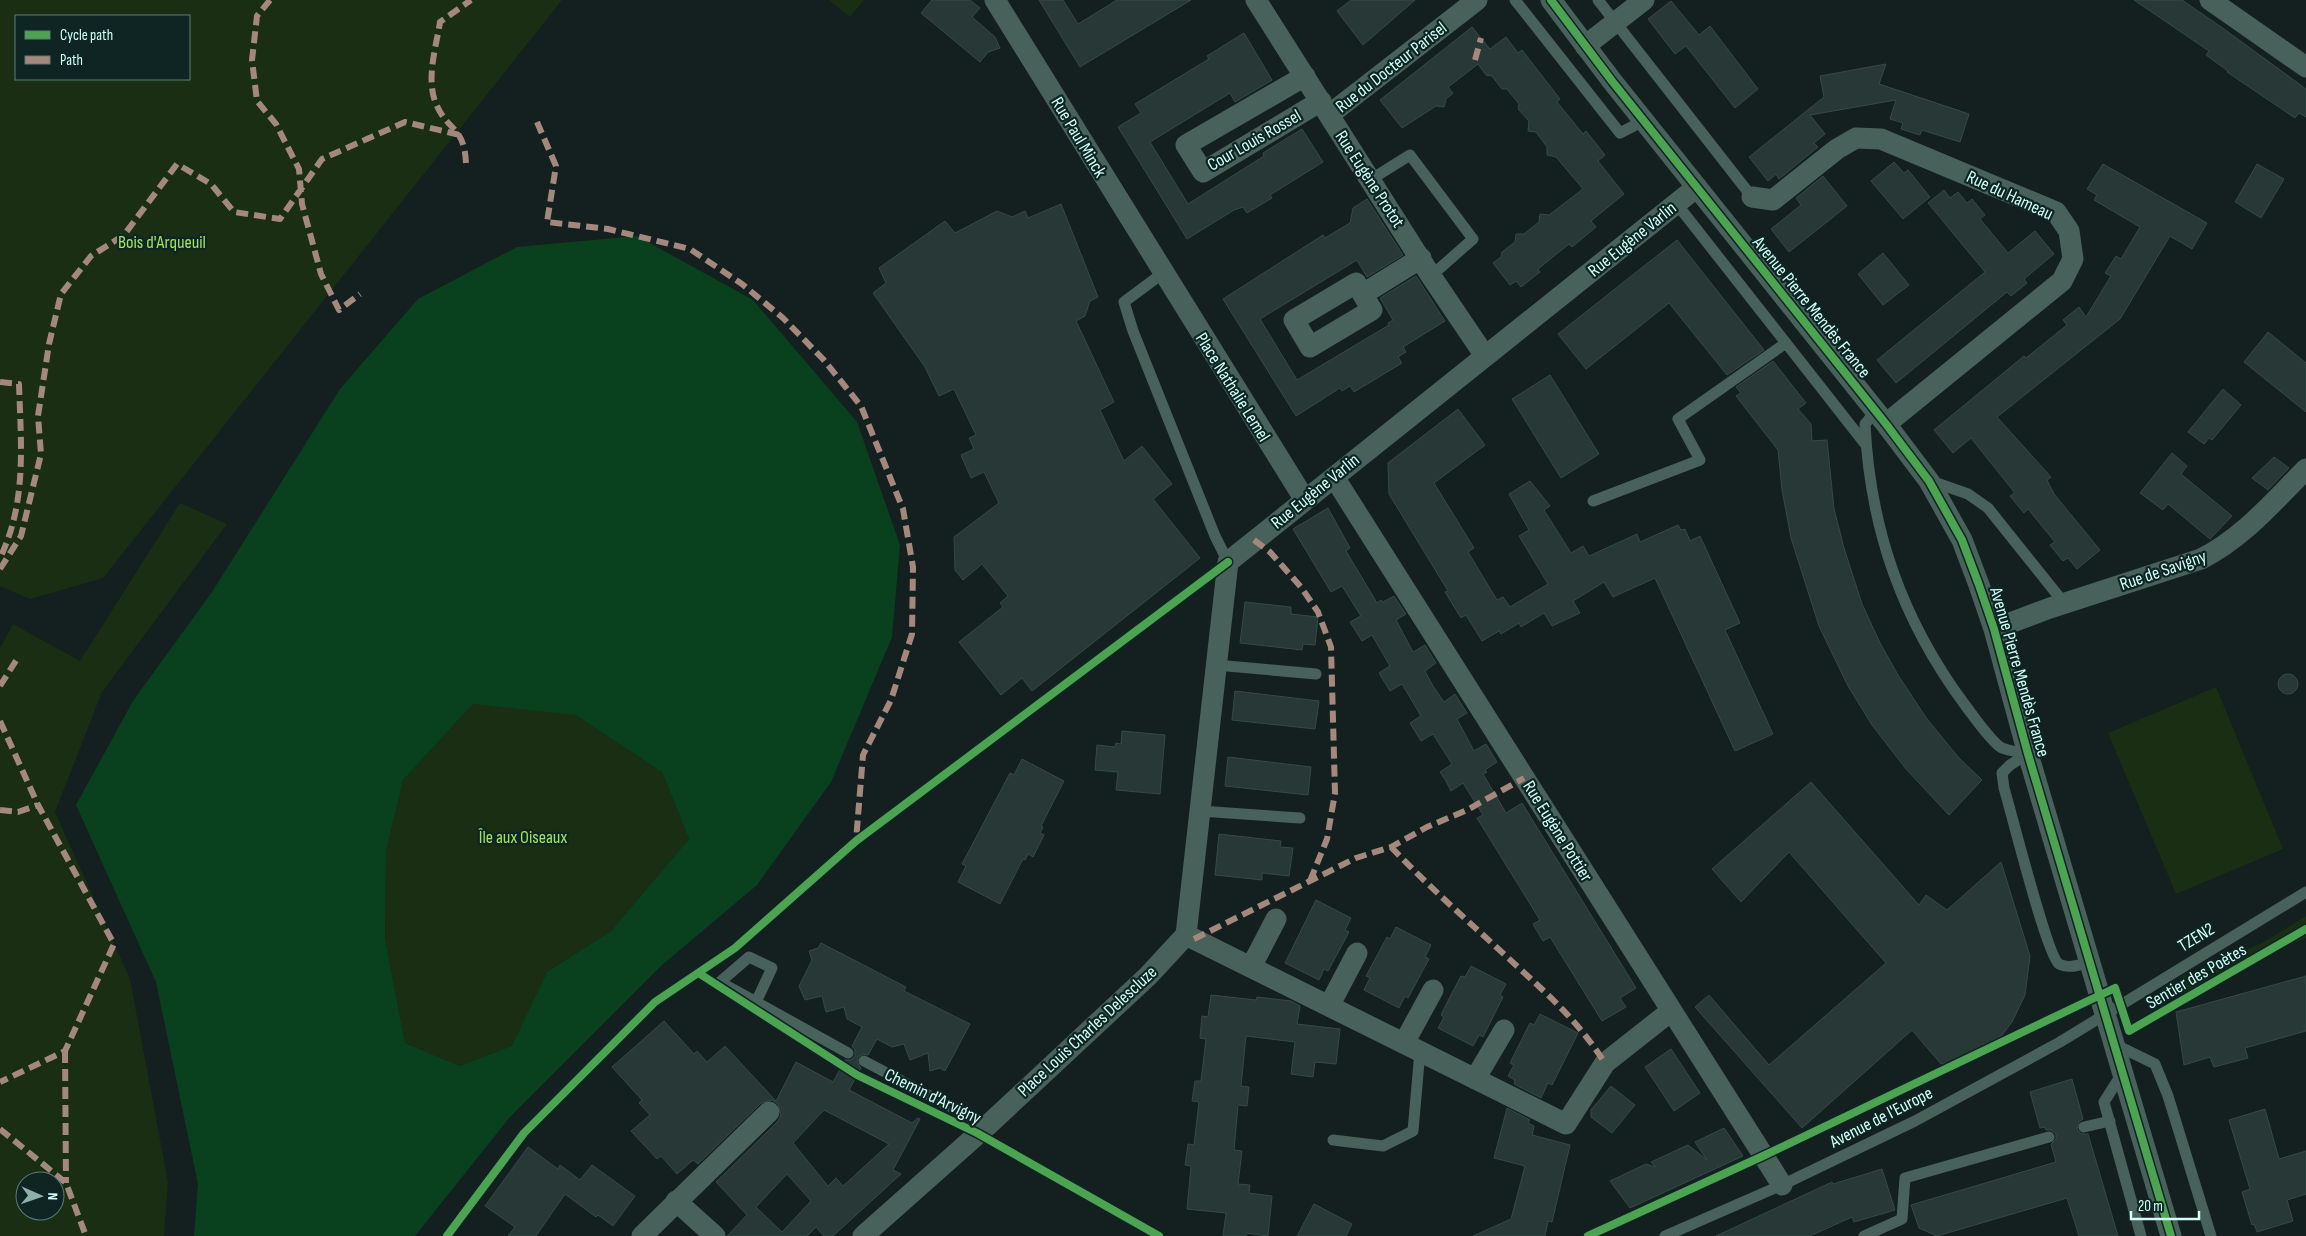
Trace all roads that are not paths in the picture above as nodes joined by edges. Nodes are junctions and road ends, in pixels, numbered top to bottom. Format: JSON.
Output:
{"nodes":[{"id":1,"x":995,"y":0,"type":"edge"},
{"id":2,"x":1256,"y":0,"type":"edge"},
{"id":3,"x":1477,"y":0,"type":"edge"},
{"id":4,"x":1515,"y":0,"type":"edge"},
{"id":5,"x":1551,"y":0,"type":"edge"},
{"id":6,"x":1598,"y":0,"type":"edge"},
{"id":7,"x":1644,"y":0,"type":"edge"},
{"id":8,"x":2210,"y":0,"type":"edge"},
{"id":9,"x":1616,"y":23,"type":"junction"},
{"id":10,"x":1585,"y":46,"type":"junction"},
{"id":11,"x":2306,"y":67,"type":"edge"},
{"id":12,"x":1305,"y":76,"type":"junction"},
{"id":13,"x":1325,"y":108,"type":"junction"},
{"id":14,"x":1645,"y":120,"type":"junction"},
{"id":15,"x":1370,"y":180,"type":"junction"},
{"id":16,"x":1697,"y":187,"type":"junction"},
{"id":17,"x":1752,"y":197,"type":"joint"},
{"id":18,"x":1676,"y":203,"type":"junction"},
{"id":19,"x":1426,"y":267,"type":"junction"},
{"id":20,"x":1163,"y":274,"type":"junction"},
{"id":21,"x":1363,"y":294,"type":"dead end"},
{"id":22,"x":1786,"y":343,"type":"junction"},
{"id":23,"x":1486,"y":356,"type":"junction"},
{"id":24,"x":1881,"y":417,"type":"junction"},
{"id":25,"x":1866,"y":445,"type":"junction"},
{"id":26,"x":2306,"y":469,"type":"edge"},
{"id":27,"x":1334,"y":477,"type":"junction"},
{"id":28,"x":1929,"y":481,"type":"junction"},
{"id":29,"x":1305,"y":500,"type":"junction"},
{"id":30,"x":1593,"y":501,"type":"dead end"},
{"id":31,"x":1228,"y":562,"type":"junction"},
{"id":32,"x":2064,"y":603,"type":"junction"},
{"id":33,"x":1994,"y":629,"type":"junction"},
{"id":34,"x":1216,"y":665,"type":"junction"},
{"id":35,"x":1316,"y":674,"type":"dead end"},
{"id":36,"x":2028,"y":754,"type":"junction"},
{"id":37,"x":1200,"y":811,"type":"junction"},
{"id":38,"x":1300,"y":818,"type":"dead end"},
{"id":39,"x":2306,"y":892,"type":"edge"},
{"id":40,"x":1276,"y":919,"type":"dead end"},
{"id":41,"x":1186,"y":935,"type":"junction"},
{"id":42,"x":1357,"y":953,"type":"dead end"},
{"id":43,"x":2089,"y":962,"type":"junction"},
{"id":44,"x":1251,"y":968,"type":"junction"},
{"id":45,"x":1433,"y":990,"type":"dead end"},
{"id":46,"x":756,"y":1002,"type":"junction"},
{"id":47,"x":1329,"y":1006,"type":"junction"},
{"id":48,"x":1671,"y":1011,"type":"junction"},
{"id":49,"x":2105,"y":1014,"type":"junction"},
{"id":50,"x":1504,"y":1030,"type":"dead end"},
{"id":51,"x":2114,"y":1044,"type":"junction"},
{"id":52,"x":1412,"y":1047,"type":"junction"},
{"id":53,"x":848,"y":1053,"type":"dead end"},
{"id":54,"x":864,"y":1061,"type":"dead end"},
{"id":55,"x":2122,"y":1072,"type":"junction"},
{"id":56,"x":1475,"y":1079,"type":"junction"},
{"id":57,"x":769,"y":1112,"type":"dead end"},
{"id":58,"x":2110,"y":1121,"type":"junction"},
{"id":59,"x":987,"y":1126,"type":"junction"},
{"id":60,"x":2084,"y":1128,"type":"dead end"},
{"id":61,"x":2049,"y":1137,"type":"dead end"},
{"id":62,"x":1334,"y":1140,"type":"dead end"},
{"id":63,"x":1782,"y":1185,"type":"junction"},
{"id":64,"x":676,"y":1201,"type":"junction"},
{"id":65,"x":642,"y":1236,"type":"edge"},
{"id":66,"x":715,"y":1236,"type":"edge"},
{"id":67,"x":863,"y":1236,"type":"edge"},
{"id":68,"x":1665,"y":1236,"type":"edge"},
{"id":69,"x":1864,"y":1236,"type":"edge"},
{"id":70,"x":2141,"y":1236,"type":"edge"},
{"id":71,"x":2171,"y":1236,"type":"edge"},
{"id":72,"x":2211,"y":1236,"type":"edge"}],
"edges":[{"from":1,"to":20,"type":"street","name":"Rue Paul Minck"},
{"from":2,"to":12,"type":"street","name":"Rue Eugène Protot"},
{"from":3,"to":13,"type":"street","name":"Rue du Docteur Parisel"},
{"from":4,"to":14,"type":"lane"},
{"from":5,"to":10,"type":"street","name":"Avenue Pierre Mendès France"},
{"from":6,"to":9,"type":"lane"},
{"from":7,"to":9,"type":"street"},
{"from":8,"to":11,"type":"street"},
{"from":9,"to":10,"type":"street"},
{"from":9,"to":17,"type":"lane"},
{"from":10,"to":14,"type":"street","name":"Avenue Pierre Mendès France"},
{"from":12,"to":13,"type":"street","name":"Rue Eugène Protot"},
{"from":12,"to":13,"type":"street","name":"Cour Louis Rossel"},
{"from":13,"to":15,"type":"street","name":"Rue Eugène Protot"},
{"from":14,"to":16,"type":"street","name":"Avenue Pierre Mendès France"},
{"from":15,"to":19,"type":"street","name":"Rue Eugène Protot"},
{"from":15,"to":19,"type":"lane"},
{"from":16,"to":18,"type":"street","name":"Rue Eugène Varlin"},
{"from":16,"to":24,"type":"street","name":"Avenue Pierre Mendès France"},
{"from":17,"to":24,"type":"street","name":"Rue du Hameau"},
{"from":18,"to":22,"type":"lane"},
{"from":18,"to":23,"type":"street","name":"Rue Eugène Varlin"},
{"from":19,"to":21,"type":"street"},
{"from":19,"to":23,"type":"street","name":"Rue Eugène Protot"},
{"from":20,"to":29,"type":"street","name":"Place Nathalie Lemel"},
{"from":20,"to":31,"type":"lane"},
{"from":22,"to":25,"type":"lane"},
{"from":22,"to":30,"type":"lane"},
{"from":23,"to":27,"type":"street","name":"Rue Eugène Varlin"},
{"from":24,"to":25,"type":"lane"},
{"from":24,"to":28,"type":"street","name":"Avenue Pierre Mendès France"},
{"from":25,"to":36,"type":"lane"},
{"from":26,"to":32,"type":"street","name":"Rue de Savigny"},
{"from":27,"to":29,"type":"street","name":"Rue Eugène Varlin"},
{"from":27,"to":48,"type":"street","name":"Rue Eugène Pottier"},
{"from":28,"to":32,"type":"lane"},
{"from":28,"to":33,"type":"street","name":"Avenue Pierre Mendès France"},
{"from":29,"to":31,"type":"street","name":"Rue Eugène Varlin"},
{"from":31,"to":34,"type":"street"},
{"from":32,"to":33,"type":"street","name":"Rue de Savigny"},
{"from":33,"to":36,"type":"street","name":"Avenue Pierre Mendès France"},
{"from":34,"to":35,"type":"lane"},
{"from":34,"to":37,"type":"street"},
{"from":36,"to":43,"type":"street","name":"Avenue Pierre Mendès France"},
{"from":36,"to":43,"type":"lane"},
{"from":37,"to":38,"type":"lane"},
{"from":37,"to":41,"type":"street"},
{"from":39,"to":49,"type":"lane","name":"TZEN2"},
{"from":40,"to":44,"type":"street"},
{"from":41,"to":44,"type":"street"},
{"from":41,"to":59,"type":"street","name":"Place Louis Charles Delescluze"},
{"from":42,"to":47,"type":"street"},
{"from":43,"to":49,"type":"street","name":"Avenue Pierre Mendès France"},
{"from":44,"to":47,"type":"street"},
{"from":45,"to":52,"type":"street"},
{"from":46,"to":46,"type":"lane"},
{"from":46,"to":53,"type":"lane"},
{"from":47,"to":52,"type":"street"},
{"from":48,"to":56,"type":"street"},
{"from":48,"to":63,"type":"street","name":"Rue Eugène Pottier"},
{"from":49,"to":51,"type":"street","name":"Avenue Pierre Mendès France"},
{"from":49,"to":63,"type":"lane","name":"Avenue de l'Europe"},
{"from":50,"to":56,"type":"street"},
{"from":51,"to":55,"type":"street","name":"Avenue Pierre Mendès France"},
{"from":51,"to":72,"type":"lane"},
{"from":52,"to":56,"type":"street"},
{"from":52,"to":62,"type":"lane"},
{"from":54,"to":59,"type":"lane"},
{"from":55,"to":58,"type":"lane"},
{"from":55,"to":71,"type":"street","name":"Avenue Pierre Mendès France"},
{"from":57,"to":64,"type":"street"},
{"from":58,"to":60,"type":"lane"},
{"from":58,"to":70,"type":"lane"},
{"from":59,"to":67,"type":"street","name":"Place Louis Charles Delescluze"},
{"from":61,"to":69,"type":"lane"},
{"from":63,"to":68,"type":"lane","name":"Avenue de l'Europe"},
{"from":64,"to":65,"type":"street"},
{"from":64,"to":66,"type":"street"}]}
